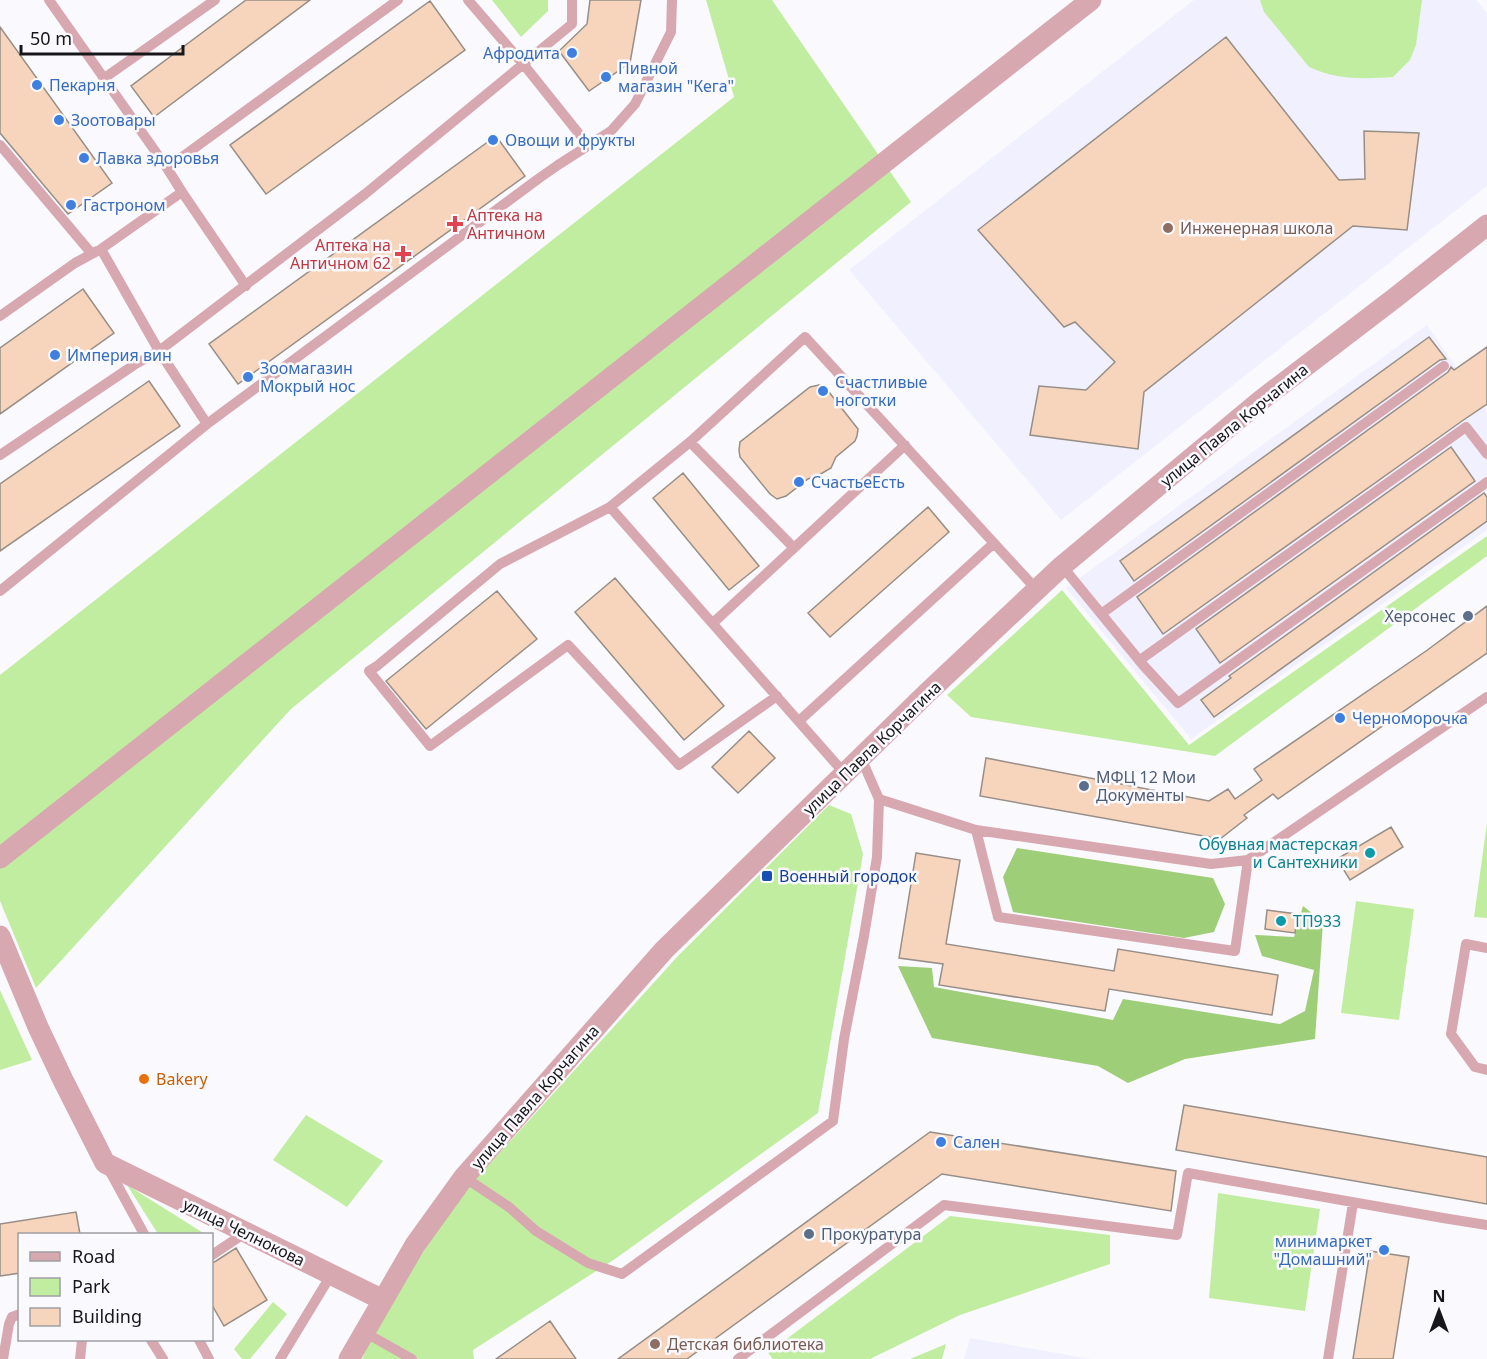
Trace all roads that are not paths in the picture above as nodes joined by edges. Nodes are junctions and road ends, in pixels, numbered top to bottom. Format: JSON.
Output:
{"nodes":[{"id":1,"x":49,"y":0,"type":"edge"},
{"id":2,"x":214,"y":0,"type":"edge"},
{"id":3,"x":468,"y":0,"type":"edge"},
{"id":4,"x":572,"y":0,"type":"edge"},
{"id":5,"x":672,"y":0,"type":"edge"},
{"id":6,"x":1091,"y":0,"type":"edge"},
{"id":7,"x":395,"y":1,"type":"edge"},
{"id":8,"x":524,"y":64,"type":"junction"},
{"id":9,"x":103,"y":78,"type":"junction"},
{"id":10,"x":588,"y":144,"type":"junction"},
{"id":11,"x":0,"y":145,"type":"edge"},
{"id":12,"x":167,"y":168,"type":"junction"},
{"id":13,"x":182,"y":192,"type":"junction"},
{"id":14,"x":1487,"y":225,"type":"edge"},
{"id":15,"x":96,"y":251,"type":"junction"},
{"id":16,"x":246,"y":286,"type":"junction"},
{"id":17,"x":0,"y":316,"type":"edge"},
{"id":18,"x":159,"y":351,"type":"junction"},
{"id":19,"x":1444,"y":366,"type":"dead end"},
{"id":20,"x":207,"y":424,"type":"junction"},
{"id":21,"x":690,"y":441,"type":"junction"},
{"id":22,"x":905,"y":446,"type":"junction"},
{"id":23,"x":1487,"y":454,"type":"edge"},
{"id":24,"x":0,"y":455,"type":"edge"},
{"id":25,"x":1487,"y":482,"type":"edge"},
{"id":26,"x":610,"y":507,"type":"junction"},
{"id":27,"x":994,"y":543,"type":"junction"},
{"id":28,"x":794,"y":548,"type":"junction"},
{"id":29,"x":1062,"y":566,"type":"junction"},
{"id":30,"x":1037,"y":590,"type":"junction"},
{"id":31,"x":0,"y":591,"type":"edge"},
{"id":32,"x":1101,"y":614,"type":"junction"},
{"id":33,"x":712,"y":623,"type":"junction"},
{"id":34,"x":1140,"y":660,"type":"junction"},
{"id":35,"x":777,"y":696,"type":"junction"},
{"id":36,"x":1487,"y":697,"type":"edge"},
{"id":37,"x":799,"y":721,"type":"junction"},
{"id":38,"x":861,"y":758,"type":"junction"},
{"id":39,"x":845,"y":774,"type":"junction"},
{"id":40,"x":879,"y":799,"type":"junction"},
{"id":41,"x":976,"y":830,"type":"junction"},
{"id":42,"x":0,"y":858,"type":"edge"},
{"id":43,"x":1248,"y":860,"type":"junction"},
{"id":44,"x":0,"y":936,"type":"edge"},
{"id":45,"x":1487,"y":948,"type":"edge"},
{"id":46,"x":1487,"y":1070,"type":"edge"},
{"id":47,"x":105,"y":1163,"type":"junction"},
{"id":48,"x":464,"y":1177,"type":"junction"},
{"id":49,"x":1353,"y":1203,"type":"junction"},
{"id":50,"x":1487,"y":1225,"type":"edge"},
{"id":51,"x":140,"y":1232,"type":"edge"},
{"id":52,"x":245,"y":1233,"type":"junction"},
{"id":53,"x":213,"y":1254,"type":"edge"},
{"id":54,"x":331,"y":1275,"type":"junction"},
{"id":55,"x":383,"y":1300,"type":"junction"},
{"id":56,"x":18,"y":1315,"type":"edge"},
{"id":57,"x":364,"y":1332,"type":"junction"},
{"id":58,"x":82,"y":1341,"type":"edge"},
{"id":59,"x":152,"y":1341,"type":"edge"},
{"id":60,"x":200,"y":1341,"type":"edge"},
{"id":61,"x":3,"y":1359,"type":"edge"},
{"id":62,"x":80,"y":1359,"type":"edge"},
{"id":63,"x":164,"y":1359,"type":"edge"},
{"id":64,"x":209,"y":1359,"type":"edge"},
{"id":65,"x":280,"y":1359,"type":"edge"},
{"id":66,"x":348,"y":1359,"type":"edge"},
{"id":67,"x":412,"y":1359,"type":"edge"},
{"id":68,"x":738,"y":1359,"type":"edge"},
{"id":69,"x":1328,"y":1359,"type":"edge"}],
"edges":[{"from":1,"to":9,"type":"lane"},
{"from":2,"to":9,"type":"lane"},
{"from":3,"to":8,"type":"lane"},
{"from":4,"to":8,"type":"lane"},
{"from":5,"to":10,"type":"lane"},
{"from":6,"to":42,"type":"street"},
{"from":7,"to":12,"type":"lane"},
{"from":8,"to":10,"type":"lane"},
{"from":8,"to":16,"type":"lane"},
{"from":9,"to":12,"type":"lane"},
{"from":10,"to":20,"type":"lane"},
{"from":11,"to":15,"type":"lane"},
{"from":12,"to":13,"type":"lane"},
{"from":13,"to":15,"type":"lane"},
{"from":13,"to":16,"type":"lane"},
{"from":14,"to":29,"type":"street","name":"улица Павла Корчагина"},
{"from":15,"to":17,"type":"lane"},
{"from":15,"to":18,"type":"lane"},
{"from":16,"to":18,"type":"lane"},
{"from":18,"to":20,"type":"lane"},
{"from":18,"to":24,"type":"lane"},
{"from":19,"to":32,"type":"lane"},
{"from":20,"to":31,"type":"lane"},
{"from":21,"to":22,"type":"lane"},
{"from":21,"to":26,"type":"lane"},
{"from":21,"to":28,"type":"lane"},
{"from":22,"to":27,"type":"lane"},
{"from":22,"to":28,"type":"lane"},
{"from":23,"to":34,"type":"lane"},
{"from":25,"to":34,"type":"lane"},
{"from":26,"to":33,"type":"lane"},
{"from":26,"to":35,"type":"lane"},
{"from":27,"to":30,"type":"lane"},
{"from":27,"to":37,"type":"lane"},
{"from":28,"to":33,"type":"lane"},
{"from":29,"to":30,"type":"street","name":"улица Павла Корчагина"},
{"from":29,"to":32,"type":"lane"},
{"from":30,"to":38,"type":"street","name":"улица Павла Корчагина"},
{"from":32,"to":34,"type":"lane"},
{"from":33,"to":35,"type":"lane"},
{"from":35,"to":37,"type":"lane"},
{"from":36,"to":43,"type":"lane"},
{"from":37,"to":39,"type":"lane"},
{"from":38,"to":39,"type":"street","name":"улица Павла Корчагина"},
{"from":38,"to":40,"type":"lane"},
{"from":39,"to":48,"type":"street","name":"улица Павла Корчагина"},
{"from":40,"to":41,"type":"lane"},
{"from":40,"to":48,"type":"lane"},
{"from":41,"to":43,"type":"lane"},
{"from":41,"to":43,"type":"lane"},
{"from":44,"to":47,"type":"street"},
{"from":45,"to":46,"type":"lane"},
{"from":47,"to":51,"type":"lane"},
{"from":47,"to":52,"type":"street","name":"улица Челнокова"},
{"from":48,"to":55,"type":"street","name":"улица Павла Корчагина"},
{"from":49,"to":50,"type":"lane"},
{"from":49,"to":68,"type":"lane"},
{"from":49,"to":69,"type":"lane"},
{"from":52,"to":53,"type":"lane"},
{"from":52,"to":54,"type":"street","name":"улица Челнокова"},
{"from":54,"to":55,"type":"street","name":"улица Челнокова"},
{"from":54,"to":65,"type":"lane"},
{"from":55,"to":57,"type":"street","name":"улица Павла Корчагина"},
{"from":56,"to":61,"type":"lane"},
{"from":57,"to":66,"type":"street","name":"улица Павла Корчагина"},
{"from":57,"to":67,"type":"lane"},
{"from":58,"to":62,"type":"lane"},
{"from":59,"to":63,"type":"lane"},
{"from":60,"to":64,"type":"lane"}]}
